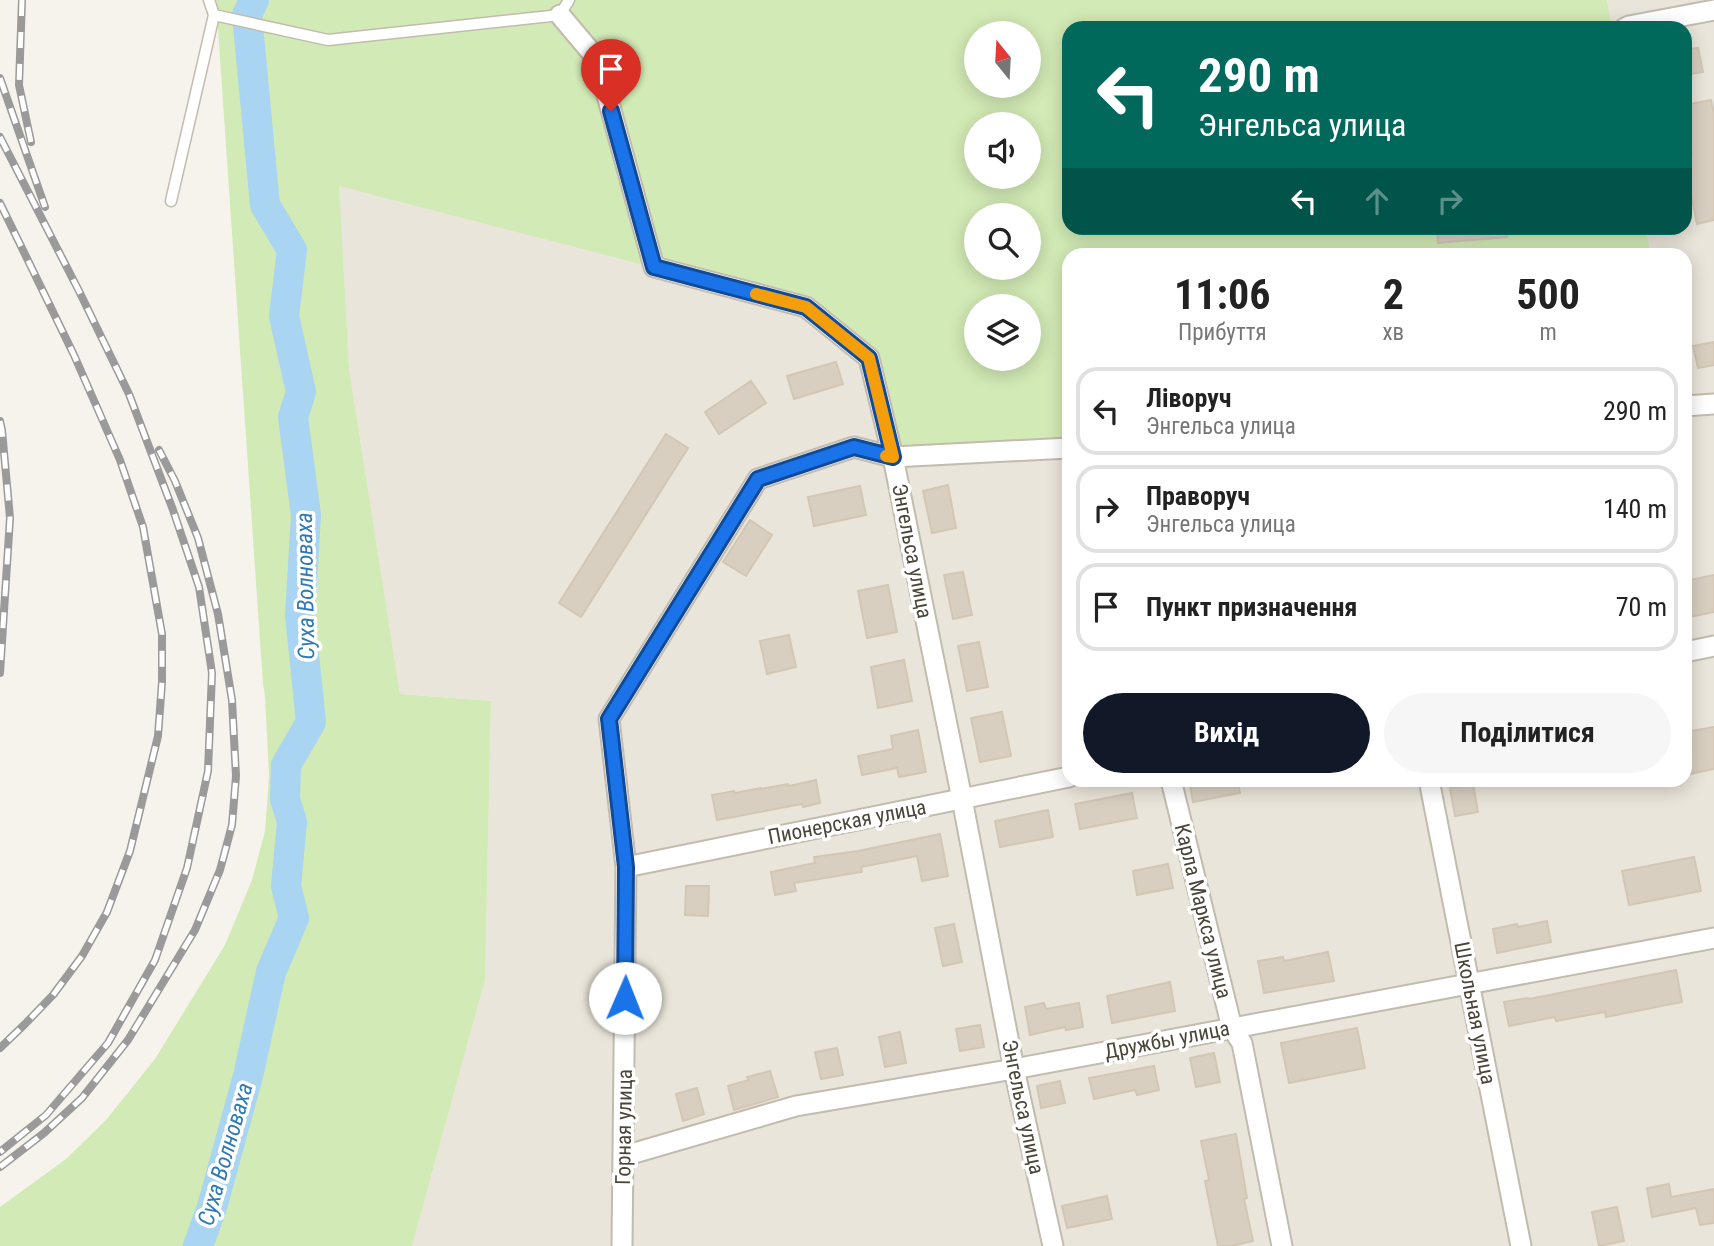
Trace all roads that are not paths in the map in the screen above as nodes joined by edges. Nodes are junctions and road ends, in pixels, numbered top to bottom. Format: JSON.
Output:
{"nodes":[{"id":1,"x":209,"y":0,"type":"edge"},
{"id":2,"x":564,"y":8,"type":"edge"},
{"id":3,"x":1714,"y":10,"type":"edge"},
{"id":4,"x":214,"y":15,"type":"junction"},
{"id":5,"x":1656,"y":21,"type":"edge"},
{"id":6,"x":171,"y":201,"type":"dead end"},
{"id":7,"x":1714,"y":404,"type":"edge"},
{"id":8,"x":1692,"y":406,"type":"edge"},
{"id":9,"x":1062,"y":448,"type":"edge"},
{"id":10,"x":893,"y":457,"type":"junction"},
{"id":11,"x":1714,"y":646,"type":"edge"},
{"id":12,"x":1692,"y":651,"type":"edge"},
{"id":13,"x":1062,"y":778,"type":"edge"},
{"id":14,"x":1173,"y":787,"type":"edge"},
{"id":15,"x":1430,"y":787,"type":"edge"},
{"id":16,"x":962,"y":799,"type":"junction"},
{"id":17,"x":626,"y":867,"type":"junction"},
{"id":18,"x":1714,"y":938,"type":"edge"},
{"id":19,"x":1469,"y":984,"type":"junction"},
{"id":20,"x":1232,"y":1028,"type":"junction"},
{"id":21,"x":1014,"y":1069,"type":"junction"},
{"id":22,"x":624,"y":1156,"type":"junction"},
{"id":23,"x":622,"y":1246,"type":"edge"},
{"id":24,"x":1053,"y":1246,"type":"edge"},
{"id":25,"x":1282,"y":1246,"type":"edge"},
{"id":26,"x":1521,"y":1246,"type":"edge"}],
"edges":[{"from":1,"to":4,"type":"lane"},
{"from":2,"to":4,"type":"lane"},
{"from":2,"to":10,"type":"street","name":"Энгельса улица"},
{"from":3,"to":5,"type":"street"},
{"from":4,"to":6,"type":"lane"},
{"from":7,"to":8,"type":"street"},
{"from":9,"to":10,"type":"street","name":"Горная улица"},
{"from":10,"to":16,"type":"street","name":"Энгельса улица"},
{"from":10,"to":17,"type":"street","name":"Горная улица"},
{"from":11,"to":12,"type":"street"},
{"from":13,"to":16,"type":"street","name":"Пионерская улица"},
{"from":14,"to":20,"type":"street","name":"Карла Маркса улица"},
{"from":15,"to":19,"type":"street","name":"Школьная улица"},
{"from":16,"to":17,"type":"street","name":"Пионерская улица"},
{"from":16,"to":21,"type":"street","name":"Энгельса улица"},
{"from":17,"to":22,"type":"street","name":"Горная улица"},
{"from":18,"to":19,"type":"street","name":"Дружбы улица"},
{"from":19,"to":20,"type":"street","name":"Дружбы улица"},
{"from":19,"to":26,"type":"street","name":"Школьная улица"},
{"from":20,"to":21,"type":"street","name":"Дружбы улица"},
{"from":20,"to":25,"type":"street","name":"Карла Маркса улица"},
{"from":21,"to":22,"type":"street","name":"Дружбы улица"},
{"from":21,"to":24,"type":"street","name":"Энгельса улица"},
{"from":22,"to":23,"type":"street","name":"Горная улица"}]}
